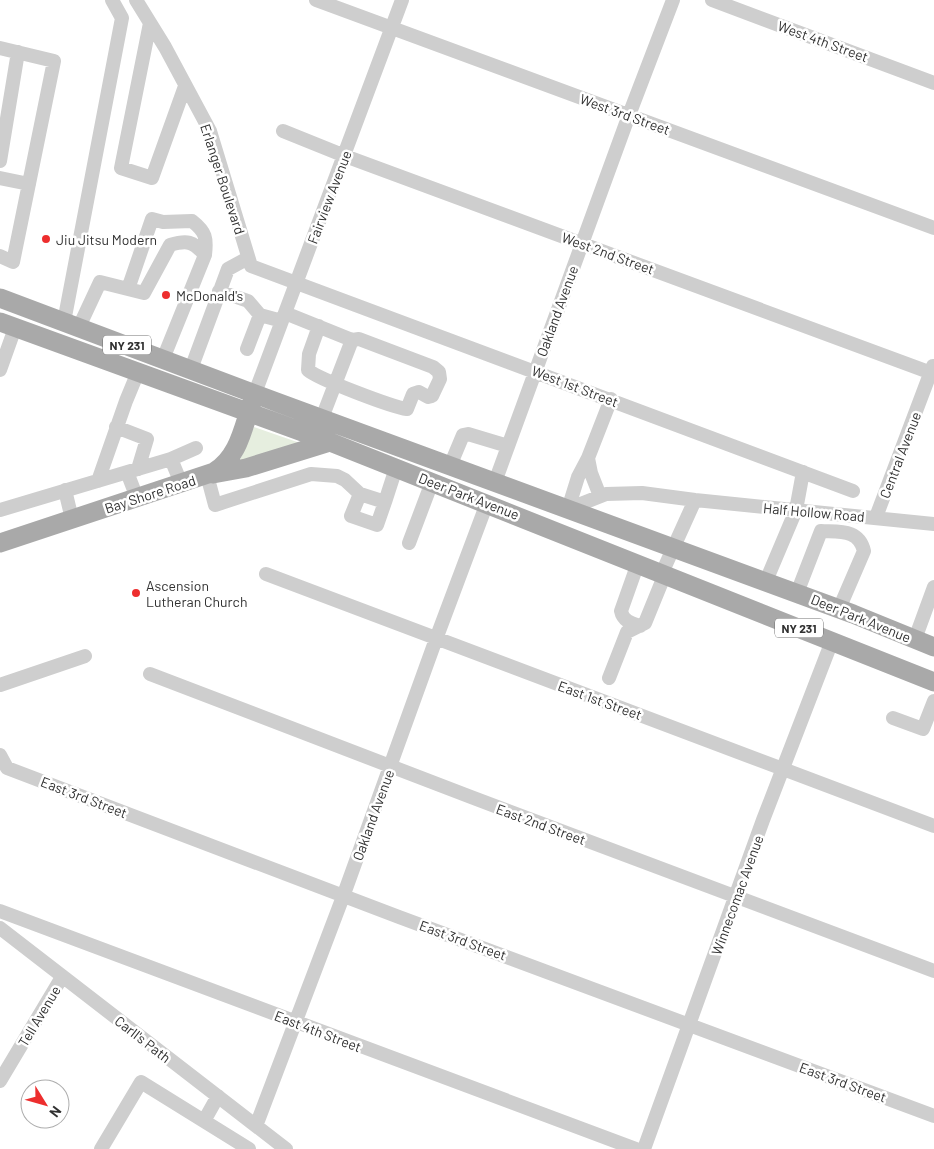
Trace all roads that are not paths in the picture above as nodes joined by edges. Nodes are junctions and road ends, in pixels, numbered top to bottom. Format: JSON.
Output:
{"nodes":[{"id":1,"x":112,"y":0,"type":"edge"},
{"id":2,"x":136,"y":0,"type":"edge"},
{"id":3,"x":316,"y":0,"type":"edge"},
{"id":4,"x":402,"y":0,"type":"edge"},
{"id":5,"x":674,"y":0,"type":"edge"},
{"id":6,"x":712,"y":0,"type":"edge"},
{"id":7,"x":150,"y":23,"type":"junction"},
{"id":8,"x":392,"y":28,"type":"junction"},
{"id":9,"x":0,"y":48,"type":"edge"},
{"id":10,"x":18,"y":52,"type":"junction"},
{"id":11,"x":934,"y":83,"type":"edge"},
{"id":12,"x":185,"y":86,"type":"junction"},
{"id":13,"x":629,"y":115,"type":"junction"},
{"id":14,"x":282,"y":131,"type":"dead end"},
{"id":15,"x":345,"y":156,"type":"junction"},
{"id":16,"x":0,"y":161,"type":"edge"},
{"id":17,"x":0,"y":178,"type":"edge"},
{"id":18,"x":29,"y":184,"type":"junction"},
{"id":19,"x":934,"y":228,"type":"edge"},
{"id":20,"x":582,"y":243,"type":"junction"},
{"id":21,"x":205,"y":250,"type":"junction"},
{"id":22,"x":0,"y":256,"type":"edge"},
{"id":23,"x":248,"y":258,"type":"junction"},
{"id":24,"x":296,"y":284,"type":"junction"},
{"id":25,"x":128,"y":289,"type":"junction"},
{"id":26,"x":220,"y":291,"type":"junction"},
{"id":27,"x":0,"y":298,"type":"edge"},
{"id":28,"x":260,"y":315,"type":"junction"},
{"id":29,"x":283,"y":317,"type":"junction"},
{"id":30,"x":72,"y":324,"type":"junction"},
{"id":31,"x":8,"y":325,"type":"edge"},
{"id":32,"x":319,"y":326,"type":"junction"},
{"id":33,"x":352,"y":340,"type":"junction"},
{"id":34,"x":247,"y":349,"type":"dead end"},
{"id":35,"x":163,"y":359,"type":"junction"},
{"id":36,"x":191,"y":369,"type":"junction"},
{"id":37,"x":0,"y":370,"type":"edge"},
{"id":38,"x":535,"y":371,"type":"junction"},
{"id":39,"x":933,"y":371,"type":"edge"},
{"id":40,"x":138,"y":372,"type":"junction"},
{"id":41,"x":335,"y":383,"type":"junction"},
{"id":42,"x":255,"y":394,"type":"junction"},
{"id":43,"x":611,"y":399,"type":"junction"},
{"id":44,"x":248,"y":412,"type":"junction"},
{"id":45,"x":322,"y":418,"type":"junction"},
{"id":46,"x":116,"y":427,"type":"junction"},
{"id":47,"x":330,"y":442,"type":"junction"},
{"id":48,"x":508,"y":446,"type":"junction"},
{"id":49,"x":196,"y":448,"type":"dead end"},
{"id":50,"x":588,"y":458,"type":"junction"},
{"id":51,"x":171,"y":459,"type":"junction"},
{"id":52,"x":450,"y":466,"type":"junction"},
{"id":53,"x":396,"y":468,"type":"junction"},
{"id":54,"x":132,"y":471,"type":"junction"},
{"id":55,"x":803,"y":472,"type":"junction"},
{"id":56,"x":207,"y":475,"type":"junction"},
{"id":57,"x":98,"y":481,"type":"junction"},
{"id":58,"x":432,"y":482,"type":"junction"},
{"id":59,"x":495,"y":482,"type":"junction"},
{"id":60,"x":181,"y":484,"type":"junction"},
{"id":61,"x":65,"y":490,"type":"junction"},
{"id":62,"x":853,"y":491,"type":"dead end"},
{"id":63,"x":360,"y":494,"type":"junction"},
{"id":64,"x":600,"y":496,"type":"junction"},
{"id":65,"x":137,"y":498,"type":"junction"},
{"id":66,"x":695,"y":500,"type":"junction"},
{"id":67,"x":385,"y":502,"type":"junction"},
{"id":68,"x":488,"y":503,"type":"junction"},
{"id":69,"x":568,"y":508,"type":"junction"},
{"id":70,"x":0,"y":510,"type":"edge"},
{"id":71,"x":796,"y":510,"type":"junction"},
{"id":72,"x":826,"y":513,"type":"junction"},
{"id":73,"x":876,"y":518,"type":"junction"},
{"id":74,"x":72,"y":519,"type":"junction"},
{"id":75,"x":934,"y":524,"type":"edge"},
{"id":76,"x":820,"y":531,"type":"junction"},
{"id":77,"x":0,"y":543,"type":"edge"},
{"id":78,"x":409,"y":543,"type":"dead end"},
{"id":79,"x":673,"y":547,"type":"junction"},
{"id":80,"x":638,"y":563,"type":"junction"},
{"id":81,"x":858,"y":566,"type":"junction"},
{"id":82,"x":663,"y":573,"type":"junction"},
{"id":83,"x":266,"y":574,"type":"dead end"},
{"id":84,"x":766,"y":582,"type":"junction"},
{"id":85,"x":801,"y":585,"type":"junction"},
{"id":86,"x":934,"y":587,"type":"edge"},
{"id":87,"x":839,"y":608,"type":"junction"},
{"id":88,"x":640,"y":626,"type":"junction"},
{"id":89,"x":436,"y":639,"type":"junction"},
{"id":90,"x":915,"y":639,"type":"junction"},
{"id":91,"x":832,"y":641,"type":"junction"},
{"id":92,"x":934,"y":647,"type":"edge"},
{"id":93,"x":85,"y":656,"type":"dead end"},
{"id":94,"x":150,"y":674,"type":"dead end"},
{"id":95,"x":609,"y":678,"type":"dead end"},
{"id":96,"x":934,"y":682,"type":"edge"},
{"id":97,"x":0,"y":685,"type":"edge"},
{"id":98,"x":934,"y":701,"type":"edge"},
{"id":99,"x":893,"y":718,"type":"dead end"},
{"id":100,"x":0,"y":756,"type":"edge"},
{"id":101,"x":391,"y":767,"type":"junction"},
{"id":102,"x":783,"y":769,"type":"junction"},
{"id":103,"x":934,"y":826,"type":"edge"},
{"id":104,"x":344,"y":894,"type":"junction"},
{"id":105,"x":737,"y":896,"type":"junction"},
{"id":106,"x":0,"y":911,"type":"edge"},
{"id":107,"x":0,"y":928,"type":"edge"},
{"id":108,"x":934,"y":970,"type":"edge"},
{"id":109,"x":62,"y":977,"type":"junction"},
{"id":110,"x":294,"y":1022,"type":"junction"},
{"id":111,"x":689,"y":1024,"type":"junction"},
{"id":112,"x":0,"y":1081,"type":"edge"},
{"id":113,"x":218,"y":1096,"type":"junction"},
{"id":114,"x":934,"y":1116,"type":"edge"},
{"id":115,"x":204,"y":1121,"type":"junction"},
{"id":116,"x":256,"y":1126,"type":"junction"},
{"id":117,"x":101,"y":1149,"type":"edge"},
{"id":118,"x":249,"y":1149,"type":"edge"},
{"id":119,"x":286,"y":1149,"type":"edge"},
{"id":120,"x":636,"y":1149,"type":"edge"},
{"id":121,"x":644,"y":1149,"type":"edge"}],
"edges":[{"from":1,"to":30,"type":"street"},
{"from":2,"to":7,"type":"street","name":"Erlanger Boulevard"},
{"from":3,"to":8,"type":"street","name":"West 3rd Street"},
{"from":4,"to":8,"type":"street","name":"Fairview Avenue"},
{"from":5,"to":13,"type":"street","name":"Oakland Avenue"},
{"from":6,"to":11,"type":"street","name":"West 4th Street"},
{"from":7,"to":12,"type":"street","name":"Erlanger Boulevard"},
{"from":7,"to":12,"type":"street"},
{"from":8,"to":13,"type":"street","name":"West 3rd Street"},
{"from":8,"to":15,"type":"street","name":"Fairview Avenue"},
{"from":9,"to":10,"type":"street"},
{"from":10,"to":16,"type":"street"},
{"from":10,"to":18,"type":"street"},
{"from":12,"to":23,"type":"street","name":"Erlanger Boulevard"},
{"from":13,"to":19,"type":"street","name":"West 3rd Street"},
{"from":13,"to":20,"type":"street","name":"Oakland Avenue"},
{"from":14,"to":15,"type":"street","name":"West 2nd Street"},
{"from":15,"to":20,"type":"street","name":"West 2nd Street"},
{"from":15,"to":24,"type":"street","name":"Fairview Avenue"},
{"from":17,"to":18,"type":"street"},
{"from":18,"to":22,"type":"street"},
{"from":20,"to":38,"type":"street","name":"Oakland Avenue"},
{"from":20,"to":39,"type":"street","name":"West 2nd Street"},
{"from":21,"to":25,"type":"street"},
{"from":21,"to":25,"type":"street"},
{"from":21,"to":35,"type":"street"},
{"from":23,"to":24,"type":"street"},
{"from":23,"to":26,"type":"street"},
{"from":24,"to":29,"type":"street","name":"Fairview Avenue"},
{"from":24,"to":38,"type":"street","name":"West 1st Street"},
{"from":25,"to":30,"type":"street"},
{"from":26,"to":28,"type":"street"},
{"from":26,"to":36,"type":"street"},
{"from":27,"to":30,"type":"main road","name":"Deer Park Avenue","number":"NY 231"},
{"from":28,"to":29,"type":"street"},
{"from":28,"to":34,"type":"street"},
{"from":29,"to":32,"type":"street"},
{"from":29,"to":42,"type":"street","name":"Fairview Avenue"},
{"from":30,"to":35,"type":"main road","name":"Deer Park Avenue","number":"NY 231"},
{"from":31,"to":37,"type":"street"},
{"from":31,"to":40,"type":"main road","name":"Deer Park Avenue","number":"NY 231"},
{"from":32,"to":33,"type":"street"},
{"from":32,"to":41,"type":"street"},
{"from":33,"to":41,"type":"street"},
{"from":33,"to":41,"type":"street"},
{"from":35,"to":36,"type":"main road","name":"Deer Park Avenue","number":"NY 231"},
{"from":36,"to":42,"type":"main road","name":"Deer Park Avenue","number":"NY 231"},
{"from":38,"to":43,"type":"street","name":"West 1st Street"},
{"from":38,"to":48,"type":"street","name":"Oakland Avenue"},
{"from":39,"to":73,"type":"street","name":"Central Avenue"},
{"from":40,"to":44,"type":"main road","name":"Deer Park Avenue","number":"NY 231"},
{"from":40,"to":46,"type":"street"},
{"from":41,"to":45,"type":"street"},
{"from":42,"to":44,"type":"main road","name":"Bay Shore Road"},
{"from":42,"to":45,"type":"main road","name":"Deer Park Avenue","number":"NY 231"},
{"from":43,"to":50,"type":"street"},
{"from":43,"to":55,"type":"street","name":"West 1st Street"},
{"from":44,"to":47,"type":"main road","name":"Deer Park Avenue","number":"NY 231"},
{"from":44,"to":56,"type":"main road","name":"Bay Shore Road"},
{"from":45,"to":52,"type":"main road","name":"Deer Park Avenue","number":"NY 231"},
{"from":46,"to":54,"type":"street"},
{"from":46,"to":57,"type":"street"},
{"from":47,"to":53,"type":"main road","name":"Deer Park Avenue","number":"NY 231"},
{"from":47,"to":56,"type":"main road"},
{"from":48,"to":52,"type":"street"},
{"from":48,"to":59,"type":"street","name":"Oakland Avenue"},
{"from":49,"to":51,"type":"street"},
{"from":50,"to":64,"type":"street"},
{"from":50,"to":69,"type":"street"},
{"from":51,"to":54,"type":"street"},
{"from":51,"to":60,"type":"street"},
{"from":52,"to":59,"type":"main road","name":"Deer Park Avenue","number":"NY 231"},
{"from":53,"to":58,"type":"main road","name":"Deer Park Avenue","number":"NY 231"},
{"from":53,"to":67,"type":"street"},
{"from":54,"to":57,"type":"street"},
{"from":54,"to":65,"type":"street"},
{"from":55,"to":62,"type":"street","name":"West 1st Street"},
{"from":55,"to":71,"type":"street"},
{"from":56,"to":60,"type":"main road","name":"Bay Shore Road"},
{"from":56,"to":63,"type":"street"},
{"from":57,"to":61,"type":"street"},
{"from":58,"to":68,"type":"main road","name":"Deer Park Avenue","number":"NY 231"},
{"from":58,"to":78,"type":"street"},
{"from":59,"to":69,"type":"main road","name":"Deer Park Avenue","number":"NY 231"},
{"from":60,"to":65,"type":"main road","name":"Bay Shore Road"},
{"from":61,"to":70,"type":"street"},
{"from":61,"to":74,"type":"street"},
{"from":63,"to":67,"type":"street"},
{"from":63,"to":67,"type":"street"},
{"from":64,"to":66,"type":"street","name":"Half Hollow Road"},
{"from":64,"to":69,"type":"street","name":"Half Hollow Road"},
{"from":65,"to":74,"type":"main road","name":"Bay Shore Road"},
{"from":66,"to":71,"type":"street","name":"Half Hollow Road"},
{"from":66,"to":79,"type":"street"},
{"from":68,"to":80,"type":"main road","name":"Deer Park Avenue","number":"NY 231"},
{"from":68,"to":89,"type":"street","name":"Oakland Avenue"},
{"from":69,"to":79,"type":"main road","name":"Deer Park Avenue","number":"NY 231"},
{"from":71,"to":72,"type":"street","name":"Half Hollow Road"},
{"from":71,"to":84,"type":"street"},
{"from":72,"to":73,"type":"street","name":"Half Hollow Road"},
{"from":72,"to":76,"type":"street"},
{"from":73,"to":75,"type":"street","name":"Half Hollow Road"},
{"from":74,"to":77,"type":"main road","name":"Bay Shore Road"},
{"from":76,"to":81,"type":"street"},
{"from":76,"to":85,"type":"street"},
{"from":79,"to":82,"type":"street"},
{"from":79,"to":84,"type":"main road","name":"Deer Park Avenue","number":"NY 231"},
{"from":80,"to":82,"type":"main road","name":"Deer Park Avenue","number":"NY 231"},
{"from":80,"to":88,"type":"street"},
{"from":81,"to":85,"type":"street"},
{"from":81,"to":87,"type":"street"},
{"from":82,"to":88,"type":"street"},
{"from":82,"to":91,"type":"main road","name":"Deer Park Avenue","number":"NY 231"},
{"from":83,"to":89,"type":"street","name":"East 1st Street"},
{"from":84,"to":85,"type":"main road","name":"Deer Park Avenue","number":"NY 231"},
{"from":85,"to":87,"type":"main road","name":"Deer Park Avenue","number":"NY 231"},
{"from":86,"to":90,"type":"street"},
{"from":87,"to":90,"type":"main road","name":"Deer Park Avenue","number":"NY 231"},
{"from":88,"to":95,"type":"street"},
{"from":89,"to":101,"type":"street","name":"Oakland Avenue"},
{"from":89,"to":102,"type":"street","name":"East 1st Street"},
{"from":90,"to":92,"type":"main road","name":"Deer Park Avenue","number":"NY 231"},
{"from":91,"to":96,"type":"main road","name":"Deer Park Avenue","number":"NY 231"},
{"from":91,"to":102,"type":"street","name":"Winnecomac Avenue"},
{"from":93,"to":97,"type":"street"},
{"from":94,"to":101,"type":"street","name":"East 2nd Street"},
{"from":98,"to":99,"type":"street"},
{"from":100,"to":104,"type":"street","name":"East 3rd Street"},
{"from":101,"to":104,"type":"street","name":"Oakland Avenue"},
{"from":101,"to":105,"type":"street","name":"East 2nd Street"},
{"from":102,"to":103,"type":"street","name":"East 1st Street"},
{"from":102,"to":105,"type":"street","name":"Winnecomac Avenue"},
{"from":104,"to":110,"type":"street","name":"Oakland Avenue"},
{"from":104,"to":111,"type":"street","name":"East 3rd Street"},
{"from":105,"to":108,"type":"street","name":"East 2nd Street"},
{"from":105,"to":111,"type":"street","name":"Winnecomac Avenue"},
{"from":106,"to":110,"type":"street","name":"East 4th Street"},
{"from":107,"to":109,"type":"street","name":"Carll's Path"},
{"from":109,"to":112,"type":"street","name":"Tell Avenue"},
{"from":109,"to":113,"type":"street","name":"Carll's Path"},
{"from":110,"to":116,"type":"street","name":"Oakland Avenue"},
{"from":110,"to":120,"type":"street","name":"East 4th Street"},
{"from":111,"to":114,"type":"street","name":"East 3rd Street"},
{"from":111,"to":121,"type":"street","name":"Winnecomac Avenue"},
{"from":113,"to":115,"type":"street"},
{"from":113,"to":116,"type":"street","name":"Carll's Path"},
{"from":115,"to":117,"type":"street"},
{"from":115,"to":118,"type":"street"},
{"from":116,"to":119,"type":"street","name":"Carll's Path"}]}
